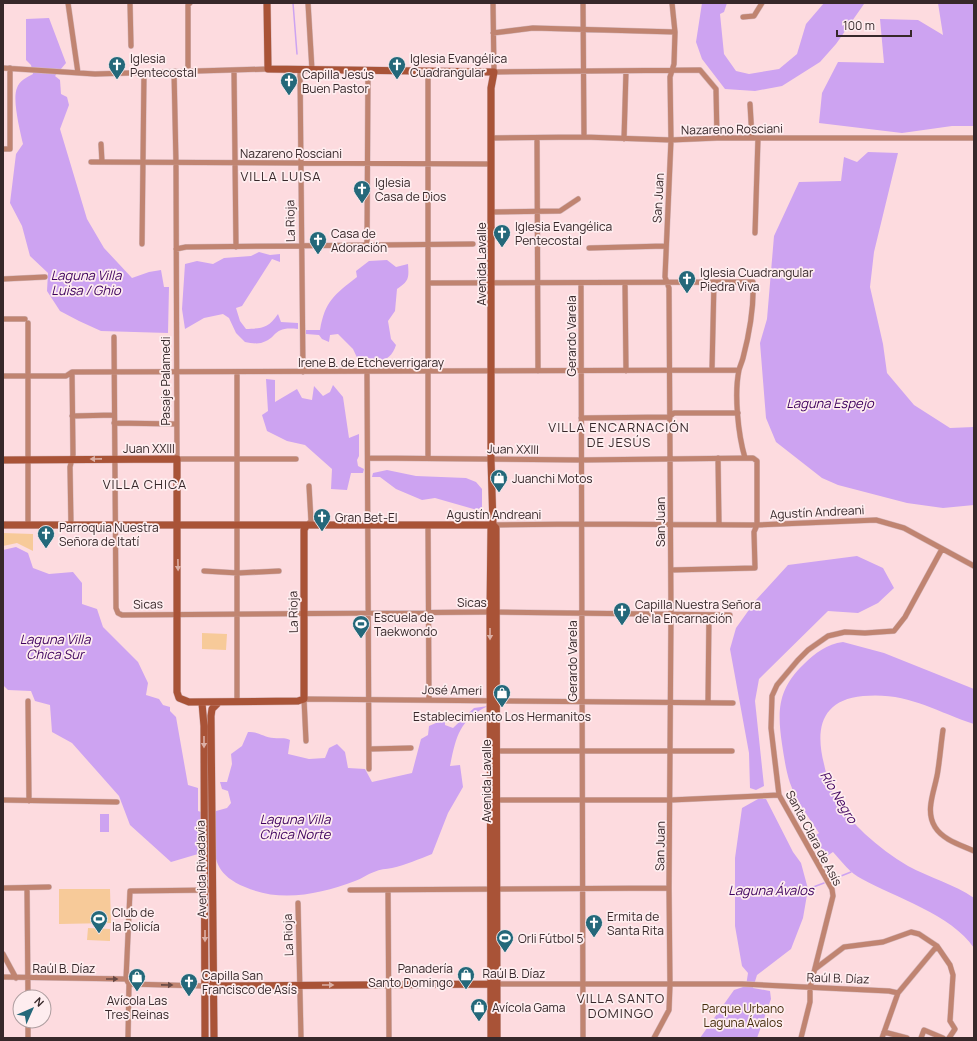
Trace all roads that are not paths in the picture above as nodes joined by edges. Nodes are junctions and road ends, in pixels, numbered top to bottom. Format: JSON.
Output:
{"nodes":[{"id":1,"x":68,"y":3,"type":"edge"},
{"id":2,"x":130,"y":3,"type":"edge"},
{"id":3,"x":190,"y":3,"type":"edge"},
{"id":4,"x":267,"y":3,"type":"edge"},
{"id":5,"x":308,"y":3,"type":"edge"},
{"id":6,"x":492,"y":3,"type":"edge"},
{"id":7,"x":583,"y":3,"type":"edge"},
{"id":8,"x":672,"y":3,"type":"edge"},
{"id":9,"x":762,"y":3,"type":"edge"},
{"id":10,"x":743,"y":17,"type":"dead end"},
{"id":11,"x":583,"y":31,"type":"junction"},
{"id":12,"x":675,"y":32,"type":"junction"},
{"id":13,"x":493,"y":33,"type":"junction"},
{"id":14,"x":131,"y":46,"type":"dead end"},
{"id":15,"x":3,"y":68,"type":"edge"},
{"id":16,"x":10,"y":68,"type":"junction"},
{"id":17,"x":234,"y":70,"type":"junction"},
{"id":18,"x":268,"y":70,"type":"junction"},
{"id":19,"x":300,"y":70,"type":"junction"},
{"id":20,"x":312,"y":70,"type":"junction"},
{"id":21,"x":368,"y":70,"type":"junction"},
{"id":22,"x":672,"y":70,"type":"junction"},
{"id":23,"x":174,"y":71,"type":"junction"},
{"id":24,"x":188,"y":71,"type":"junction"},
{"id":25,"x":428,"y":71,"type":"junction"},
{"id":26,"x":626,"y":71,"type":"junction"},
{"id":27,"x":494,"y":72,"type":"junction"},
{"id":28,"x":584,"y":72,"type":"junction"},
{"id":29,"x":144,"y":73,"type":"junction"},
{"id":30,"x":78,"y":74,"type":"junction"},
{"id":31,"x":750,"y":104,"type":"dead end"},
{"id":32,"x":584,"y":137,"type":"junction"},
{"id":33,"x":491,"y":138,"type":"junction"},
{"id":34,"x":537,"y":138,"type":"junction"},
{"id":35,"x":717,"y":138,"type":"junction"},
{"id":36,"x":755,"y":138,"type":"junction"},
{"id":37,"x":974,"y":138,"type":"edge"},
{"id":38,"x":624,"y":139,"type":"junction"},
{"id":39,"x":671,"y":140,"type":"junction"},
{"id":40,"x":101,"y":144,"type":"dead end"},
{"id":41,"x":3,"y":149,"type":"edge"},
{"id":42,"x":92,"y":162,"type":"dead end"},
{"id":43,"x":102,"y":162,"type":"junction"},
{"id":44,"x":143,"y":162,"type":"junction"},
{"id":45,"x":301,"y":162,"type":"junction"},
{"id":46,"x":368,"y":162,"type":"junction"},
{"id":47,"x":427,"y":162,"type":"junction"},
{"id":48,"x":176,"y":163,"type":"junction"},
{"id":49,"x":236,"y":163,"type":"junction"},
{"id":50,"x":491,"y":164,"type":"junction"},
{"id":51,"x":578,"y":199,"type":"dead end"},
{"id":52,"x":492,"y":212,"type":"junction"},
{"id":53,"x":538,"y":212,"type":"junction"},
{"id":54,"x":754,"y":233,"type":"dead end"},
{"id":55,"x":142,"y":244,"type":"dead end"},
{"id":56,"x":473,"y":244,"type":"dead end"},
{"id":57,"x":367,"y":245,"type":"junction"},
{"id":58,"x":428,"y":245,"type":"junction"},
{"id":59,"x":236,"y":246,"type":"junction"},
{"id":60,"x":302,"y":246,"type":"junction"},
{"id":61,"x":665,"y":246,"type":"junction"},
{"id":62,"x":588,"y":248,"type":"dead end"},
{"id":63,"x":176,"y":249,"type":"junction"},
{"id":64,"x":45,"y":277,"type":"dead end"},
{"id":65,"x":3,"y":279,"type":"edge"},
{"id":66,"x":666,"y":282,"type":"junction"},
{"id":67,"x":714,"y":282,"type":"junction"},
{"id":68,"x":492,"y":283,"type":"junction"},
{"id":69,"x":537,"y":283,"type":"junction"},
{"id":70,"x":581,"y":283,"type":"junction"},
{"id":71,"x":625,"y":283,"type":"junction"},
{"id":72,"x":428,"y":284,"type":"junction"},
{"id":73,"x":3,"y":319,"type":"edge"},
{"id":74,"x":114,"y":336,"type":"dead end"},
{"id":75,"x":712,"y":369,"type":"junction"},
{"id":76,"x":626,"y":370,"type":"junction"},
{"id":77,"x":668,"y":370,"type":"junction"},
{"id":78,"x":739,"y":370,"type":"junction"},
{"id":79,"x":492,"y":371,"type":"junction"},
{"id":80,"x":538,"y":371,"type":"junction"},
{"id":81,"x":581,"y":371,"type":"junction"},
{"id":82,"x":72,"y":372,"type":"junction"},
{"id":83,"x":114,"y":372,"type":"junction"},
{"id":84,"x":237,"y":372,"type":"junction"},
{"id":85,"x":303,"y":372,"type":"junction"},
{"id":86,"x":367,"y":372,"type":"junction"},
{"id":87,"x":428,"y":372,"type":"junction"},
{"id":88,"x":176,"y":373,"type":"junction"},
{"id":89,"x":3,"y":376,"type":"edge"},
{"id":90,"x":28,"y":376,"type":"junction"},
{"id":91,"x":738,"y":413,"type":"junction"},
{"id":92,"x":114,"y":415,"type":"junction"},
{"id":93,"x":72,"y":416,"type":"junction"},
{"id":94,"x":581,"y":418,"type":"junction"},
{"id":95,"x":669,"y":418,"type":"junction"},
{"id":96,"x":114,"y":424,"type":"junction"},
{"id":97,"x":177,"y":424,"type":"junction"},
{"id":98,"x":177,"y":458,"type":"junction"},
{"id":99,"x":368,"y":458,"type":"junction"},
{"id":100,"x":428,"y":458,"type":"junction"},
{"id":101,"x":670,"y":458,"type":"junction"},
{"id":102,"x":718,"y":458,"type":"junction"},
{"id":103,"x":745,"y":458,"type":"junction"},
{"id":104,"x":115,"y":459,"type":"junction"},
{"id":105,"x":238,"y":459,"type":"junction"},
{"id":106,"x":296,"y":459,"type":"dead end"},
{"id":107,"x":3,"y":460,"type":"edge"},
{"id":108,"x":28,"y":460,"type":"junction"},
{"id":109,"x":71,"y":460,"type":"junction"},
{"id":110,"x":491,"y":460,"type":"junction"},
{"id":111,"x":581,"y":460,"type":"junction"},
{"id":112,"x":309,"y":486,"type":"dead end"},
{"id":113,"x":581,"y":524,"type":"junction"},
{"id":114,"x":28,"y":525,"type":"junction"},
{"id":115,"x":71,"y":525,"type":"junction"},
{"id":116,"x":428,"y":525,"type":"junction"},
{"id":117,"x":493,"y":525,"type":"junction"},
{"id":118,"x":671,"y":525,"type":"junction"},
{"id":119,"x":719,"y":525,"type":"junction"},
{"id":120,"x":757,"y":525,"type":"junction"},
{"id":121,"x":3,"y":526,"type":"edge"},
{"id":122,"x":116,"y":526,"type":"junction"},
{"id":123,"x":177,"y":526,"type":"junction"},
{"id":124,"x":238,"y":526,"type":"junction"},
{"id":125,"x":306,"y":526,"type":"junction"},
{"id":126,"x":368,"y":526,"type":"junction"},
{"id":127,"x":942,"y":549,"type":"junction"},
{"id":128,"x":974,"y":566,"type":"edge"},
{"id":129,"x":671,"y":570,"type":"junction"},
{"id":130,"x":204,"y":571,"type":"dead end"},
{"id":131,"x":279,"y":571,"type":"dead end"},
{"id":132,"x":238,"y":573,"type":"junction"},
{"id":133,"x":427,"y":612,"type":"junction"},
{"id":134,"x":493,"y":612,"type":"junction"},
{"id":135,"x":370,"y":613,"type":"junction"},
{"id":136,"x":178,"y":614,"type":"junction"},
{"id":137,"x":238,"y":614,"type":"junction"},
{"id":138,"x":303,"y":614,"type":"junction"},
{"id":139,"x":582,"y":614,"type":"junction"},
{"id":140,"x":671,"y":615,"type":"junction"},
{"id":141,"x":709,"y":615,"type":"junction"},
{"id":142,"x":730,"y":615,"type":"dead end"},
{"id":143,"x":177,"y":692,"type":"joint"},
{"id":144,"x":304,"y":699,"type":"junction"},
{"id":145,"x":368,"y":700,"type":"junction"},
{"id":146,"x":429,"y":700,"type":"junction"},
{"id":147,"x":28,"y":701,"type":"dead end"},
{"id":148,"x":237,"y":701,"type":"junction"},
{"id":149,"x":493,"y":701,"type":"junction"},
{"id":150,"x":582,"y":701,"type":"junction"},
{"id":151,"x":671,"y":701,"type":"junction"},
{"id":152,"x":708,"y":702,"type":"junction"},
{"id":153,"x":202,"y":703,"type":"junction"},
{"id":154,"x":218,"y":703,"type":"junction"},
{"id":155,"x":733,"y":703,"type":"dead end"},
{"id":156,"x":943,"y":730,"type":"dead end"},
{"id":157,"x":306,"y":741,"type":"dead end"},
{"id":158,"x":411,"y":748,"type":"dead end"},
{"id":159,"x":370,"y":749,"type":"junction"},
{"id":160,"x":494,"y":751,"type":"junction"},
{"id":161,"x":582,"y":751,"type":"junction"},
{"id":162,"x":732,"y":751,"type":"dead end"},
{"id":163,"x":670,"y":752,"type":"junction"},
{"id":164,"x":370,"y":769,"type":"dead end"},
{"id":165,"x":779,"y":795,"type":"junction"},
{"id":166,"x":3,"y":800,"type":"edge"},
{"id":167,"x":494,"y":800,"type":"junction"},
{"id":168,"x":582,"y":800,"type":"junction"},
{"id":169,"x":671,"y":800,"type":"junction"},
{"id":170,"x":29,"y":801,"type":"junction"},
{"id":171,"x":117,"y":802,"type":"dead end"},
{"id":172,"x":208,"y":827,"type":"junction"},
{"id":173,"x":974,"y":851,"type":"edge"},
{"id":174,"x":49,"y":887,"type":"dead end"},
{"id":175,"x":3,"y":888,"type":"edge"},
{"id":176,"x":27,"y":888,"type":"junction"},
{"id":177,"x":669,"y":888,"type":"junction"},
{"id":178,"x":583,"y":889,"type":"junction"},
{"id":179,"x":204,"y":890,"type":"junction"},
{"id":180,"x":212,"y":890,"type":"junction"},
{"id":181,"x":350,"y":890,"type":"dead end"},
{"id":182,"x":388,"y":890,"type":"junction"},
{"id":183,"x":494,"y":890,"type":"junction"},
{"id":184,"x":298,"y":903,"type":"dead end"},
{"id":185,"x":937,"y":946,"type":"junction"},
{"id":186,"x":3,"y":954,"type":"edge"},
{"id":187,"x":815,"y":969,"type":"junction"},
{"id":188,"x":3,"y":977,"type":"edge"},
{"id":189,"x":16,"y":978,"type":"junction"},
{"id":190,"x":126,"y":978,"type":"junction"},
{"id":191,"x":29,"y":979,"type":"junction"},
{"id":192,"x":129,"y":984,"type":"junction"},
{"id":193,"x":494,"y":984,"type":"junction"},
{"id":194,"x":584,"y":984,"type":"junction"},
{"id":195,"x":301,"y":985,"type":"junction"},
{"id":196,"x":390,"y":985,"type":"junction"},
{"id":197,"x":670,"y":985,"type":"junction"},
{"id":198,"x":205,"y":986,"type":"junction"},
{"id":199,"x":214,"y":986,"type":"junction"},
{"id":200,"x":810,"y":988,"type":"junction"},
{"id":201,"x":28,"y":989,"type":"edge"},
{"id":202,"x":898,"y":993,"type":"junction"},
{"id":203,"x":884,"y":1032,"type":"junction"},
{"id":204,"x":128,"y":1038,"type":"edge"},
{"id":205,"x":205,"y":1038,"type":"edge"},
{"id":206,"x":214,"y":1038,"type":"edge"},
{"id":207,"x":301,"y":1038,"type":"edge"},
{"id":208,"x":389,"y":1038,"type":"edge"},
{"id":209,"x":492,"y":1038,"type":"edge"},
{"id":210,"x":497,"y":1038,"type":"edge"},
{"id":211,"x":583,"y":1038,"type":"edge"},
{"id":212,"x":654,"y":1038,"type":"edge"},
{"id":213,"x":801,"y":1038,"type":"edge"},
{"id":214,"x":882,"y":1038,"type":"edge"},
{"id":215,"x":907,"y":1038,"type":"edge"},
{"id":216,"x":921,"y":1038,"type":"edge"},
{"id":217,"x":943,"y":1038,"type":"edge"},
{"id":218,"x":948,"y":1038,"type":"edge"}],
"edges":[{"from":1,"to":30,"type":"street"},
{"from":2,"to":14,"type":"street"},
{"from":3,"to":24,"type":"street"},
{"from":4,"to":18,"type":"street"},
{"from":5,"to":20,"type":"street"},
{"from":6,"to":13,"type":"street","name":"Avenida Lavalle"},
{"from":7,"to":11,"type":"street"},
{"from":8,"to":12,"type":"street","name":"San Juan"},
{"from":9,"to":10,"type":"street"},
{"from":11,"to":12,"type":"street"},
{"from":11,"to":13,"type":"street"},
{"from":11,"to":28,"type":"street"},
{"from":12,"to":22,"type":"street","name":"San Juan"},
{"from":13,"to":27,"type":"street","name":"Avenida Lavalle"},
{"from":15,"to":16,"type":"street"},
{"from":16,"to":30,"type":"street"},
{"from":16,"to":41,"type":"street"},
{"from":17,"to":18,"type":"street"},
{"from":17,"to":24,"type":"street"},
{"from":17,"to":49,"type":"street"},
{"from":18,"to":19,"type":"street"},
{"from":19,"to":20,"type":"street"},
{"from":19,"to":45,"type":"street","name":"La Rioja"},
{"from":20,"to":21,"type":"street"},
{"from":21,"to":25,"type":"street"},
{"from":21,"to":46,"type":"street"},
{"from":22,"to":26,"type":"street"},
{"from":22,"to":35,"type":"street"},
{"from":22,"to":39,"type":"street","name":"San Juan"},
{"from":23,"to":24,"type":"street"},
{"from":23,"to":29,"type":"street"},
{"from":23,"to":48,"type":"street","name":"Pasaje Palamedi"},
{"from":25,"to":27,"type":"street"},
{"from":25,"to":47,"type":"street"},
{"from":26,"to":28,"type":"street"},
{"from":26,"to":38,"type":"street"},
{"from":27,"to":28,"type":"street"},
{"from":27,"to":33,"type":"street","name":"Avenida Lavalle"},
{"from":28,"to":32,"type":"street"},
{"from":29,"to":30,"type":"street"},
{"from":29,"to":44,"type":"street"},
{"from":31,"to":36,"type":"street"},
{"from":32,"to":34,"type":"street","name":"Nazareno Rosciani"},
{"from":32,"to":38,"type":"street","name":"Nazareno Rosciani"},
{"from":33,"to":34,"type":"street","name":"Nazareno Rosciani"},
{"from":33,"to":50,"type":"street","name":"Avenida Lavalle"},
{"from":34,"to":53,"type":"street"},
{"from":35,"to":36,"type":"street","name":"Nazareno Rosciani"},
{"from":35,"to":39,"type":"street","name":"Nazareno Rosciani"},
{"from":36,"to":37,"type":"street","name":"Nazareno Rosciani"},
{"from":36,"to":54,"type":"street"},
{"from":38,"to":39,"type":"street","name":"Nazareno Rosciani"},
{"from":39,"to":61,"type":"street","name":"San Juan"},
{"from":40,"to":43,"type":"street"},
{"from":42,"to":43,"type":"street","name":"Nazareno Rosciani"},
{"from":43,"to":44,"type":"street","name":"Nazareno Rosciani"},
{"from":44,"to":48,"type":"street","name":"Nazareno Rosciani"},
{"from":44,"to":55,"type":"street"},
{"from":45,"to":46,"type":"street","name":"Nazareno Rosciani"},
{"from":45,"to":49,"type":"street","name":"Nazareno Rosciani"},
{"from":45,"to":60,"type":"street","name":"La Rioja"},
{"from":46,"to":47,"type":"street","name":"Nazareno Rosciani"},
{"from":46,"to":57,"type":"street"},
{"from":47,"to":50,"type":"street","name":"Nazareno Rosciani"},
{"from":47,"to":58,"type":"street"},
{"from":48,"to":49,"type":"street","name":"Nazareno Rosciani"},
{"from":48,"to":63,"type":"street","name":"Pasaje Palamedi"},
{"from":49,"to":59,"type":"street"},
{"from":50,"to":52,"type":"street","name":"Avenida Lavalle"},
{"from":51,"to":53,"type":"street"},
{"from":52,"to":53,"type":"street"},
{"from":52,"to":68,"type":"street","name":"Avenida Lavalle"},
{"from":53,"to":69,"type":"street"},
{"from":56,"to":58,"type":"street"},
{"from":57,"to":58,"type":"street"},
{"from":57,"to":60,"type":"street"},
{"from":58,"to":72,"type":"street"},
{"from":59,"to":60,"type":"street"},
{"from":59,"to":63,"type":"street"},
{"from":60,"to":85,"type":"street","name":"La Rioja"},
{"from":61,"to":62,"type":"street"},
{"from":61,"to":66,"type":"street","name":"San Juan"},
{"from":63,"to":88,"type":"street","name":"Pasaje Palamedi"},
{"from":64,"to":65,"type":"street"},
{"from":66,"to":67,"type":"street"},
{"from":66,"to":71,"type":"street"},
{"from":66,"to":77,"type":"street","name":"San Juan"},
{"from":67,"to":75,"type":"street"},
{"from":67,"to":78,"type":"street"},
{"from":68,"to":69,"type":"street"},
{"from":68,"to":72,"type":"street"},
{"from":68,"to":79,"type":"street","name":"Avenida Lavalle"},
{"from":69,"to":70,"type":"street"},
{"from":69,"to":80,"type":"street"},
{"from":70,"to":71,"type":"street"},
{"from":70,"to":81,"type":"street","name":"Gerardo Varela"},
{"from":71,"to":76,"type":"street"},
{"from":72,"to":87,"type":"street"},
{"from":73,"to":90,"type":"street"},
{"from":74,"to":83,"type":"street"},
{"from":75,"to":77,"type":"street","name":"Irene B. de Etcheverrigaray"},
{"from":75,"to":78,"type":"street","name":"Irene B. de Etcheverrigaray"},
{"from":76,"to":77,"type":"street","name":"Irene B. de Etcheverrigaray"},
{"from":76,"to":81,"type":"street","name":"Irene B. de Etcheverrigaray"},
{"from":77,"to":95,"type":"street","name":"San Juan"},
{"from":78,"to":91,"type":"street"},
{"from":79,"to":80,"type":"street","name":"Irene B. de Etcheverrigaray"},
{"from":79,"to":87,"type":"street","name":"Irene B. de Etcheverrigaray"},
{"from":79,"to":110,"type":"street","name":"Avenida Lavalle"},
{"from":80,"to":81,"type":"street","name":"Irene B. de Etcheverrigaray"},
{"from":81,"to":94,"type":"street","name":"Gerardo Varela"},
{"from":82,"to":83,"type":"street","name":"Irene B. de Etcheverrigaray"},
{"from":82,"to":90,"type":"street","name":"Irene B. de Etcheverrigaray"},
{"from":82,"to":93,"type":"street"},
{"from":83,"to":88,"type":"street","name":"Irene B. de Etcheverrigaray"},
{"from":83,"to":92,"type":"street"},
{"from":84,"to":85,"type":"street","name":"Irene B. de Etcheverrigaray"},
{"from":84,"to":88,"type":"street","name":"Irene B. de Etcheverrigaray"},
{"from":84,"to":105,"type":"street"},
{"from":85,"to":86,"type":"street","name":"Irene B. de Etcheverrigaray"},
{"from":86,"to":87,"type":"street","name":"Irene B. de Etcheverrigaray"},
{"from":86,"to":99,"type":"street"},
{"from":87,"to":100,"type":"street"},
{"from":88,"to":97,"type":"street","name":"Pasaje Palamedi"},
{"from":89,"to":90,"type":"street","name":"Irene B. de Etcheverrigaray"},
{"from":90,"to":108,"type":"street"},
{"from":91,"to":95,"type":"street"},
{"from":91,"to":103,"type":"street"},
{"from":92,"to":93,"type":"street"},
{"from":92,"to":96,"type":"street"},
{"from":93,"to":109,"type":"street"},
{"from":94,"to":95,"type":"street"},
{"from":94,"to":111,"type":"street","name":"Gerardo Varela"},
{"from":95,"to":101,"type":"street","name":"San Juan"},
{"from":96,"to":97,"type":"street"},
{"from":96,"to":104,"type":"street"},
{"from":97,"to":98,"type":"street","name":"Pasaje Palamedi"},
{"from":98,"to":104,"type":"street","name":"Juan XXIII"},
{"from":98,"to":105,"type":"street","name":"Juan XXIII"},
{"from":98,"to":123,"type":"street","name":"Pasaje Palamedi"},
{"from":99,"to":100,"type":"street","name":"Juan XXIII"},
{"from":99,"to":126,"type":"street"},
{"from":100,"to":110,"type":"street","name":"Juan XXIII"},
{"from":101,"to":102,"type":"street","name":"Juan XXIII"},
{"from":101,"to":111,"type":"street","name":"Juan XXIII"},
{"from":101,"to":118,"type":"street","name":"San Juan"},
{"from":102,"to":103,"type":"street","name":"Juan XXIII"},
{"from":102,"to":119,"type":"street"},
{"from":103,"to":120,"type":"street","name":"Juan XXIII"},
{"from":104,"to":109,"type":"street","name":"Juan XXIII","one_way":true},
{"from":104,"to":122,"type":"street"},
{"from":105,"to":106,"type":"street","name":"Juan XXIII"},
{"from":105,"to":124,"type":"street"},
{"from":107,"to":108,"type":"street","name":"Juan XXIII"},
{"from":108,"to":109,"type":"street","name":"Juan XXIII"},
{"from":108,"to":114,"type":"street"},
{"from":109,"to":115,"type":"street"},
{"from":110,"to":111,"type":"street","name":"Juan XXIII"},
{"from":110,"to":117,"type":"street","name":"Avenida Lavalle"},
{"from":111,"to":113,"type":"street","name":"Gerardo Varela"},
{"from":112,"to":125,"type":"street","name":"La Rioja"},
{"from":113,"to":117,"type":"street","name":"Agustín Andreani"},
{"from":113,"to":118,"type":"street","name":"Agustín Andreani"},
{"from":113,"to":139,"type":"street","name":"Gerardo Varela"},
{"from":114,"to":115,"type":"street","name":"Agustín Andreani"},
{"from":114,"to":121,"type":"street","name":"Agustín Andreani"},
{"from":115,"to":122,"type":"street","name":"Agustín Andreani"},
{"from":116,"to":117,"type":"street","name":"Agustín Andreani"},
{"from":116,"to":126,"type":"street","name":"Agustín Andreani"},
{"from":116,"to":133,"type":"street"},
{"from":117,"to":134,"type":"street","name":"Avenida Lavalle"},
{"from":118,"to":119,"type":"street","name":"Agustín Andreani"},
{"from":118,"to":129,"type":"street","name":"San Juan"},
{"from":119,"to":120,"type":"street","name":"Agustín Andreani"},
{"from":120,"to":127,"type":"street","name":"Agustín Andreani"},
{"from":120,"to":129,"type":"street"},
{"from":122,"to":123,"type":"street","name":"Agustín Andreani"},
{"from":122,"to":136,"type":"street","name":"Sicas"},
{"from":123,"to":124,"type":"street","name":"Agustín Andreani"},
{"from":123,"to":136,"type":"street","name":"Pasaje Palamedi","one_way":true},
{"from":124,"to":125,"type":"street","name":"Agustín Andreani"},
{"from":124,"to":132,"type":"street"},
{"from":125,"to":126,"type":"street","name":"Agustín Andreani"},
{"from":125,"to":138,"type":"street","name":"La Rioja"},
{"from":126,"to":135,"type":"street"},
{"from":127,"to":128,"type":"street","name":"Agustín Andreani"},
{"from":127,"to":165,"type":"street","name":"Santa Clara de Asís"},
{"from":129,"to":140,"type":"street","name":"San Juan"},
{"from":130,"to":132,"type":"street"},
{"from":131,"to":132,"type":"street"},
{"from":132,"to":137,"type":"street"},
{"from":133,"to":134,"type":"street","name":"Sicas"},
{"from":133,"to":135,"type":"street","name":"Sicas"},
{"from":133,"to":146,"type":"street"},
{"from":134,"to":139,"type":"street","name":"Sicas"},
{"from":134,"to":149,"type":"street","name":"Avenida Lavalle"},
{"from":135,"to":138,"type":"street","name":"Sicas"},
{"from":135,"to":145,"type":"street"},
{"from":136,"to":137,"type":"street","name":"Sicas"},
{"from":136,"to":143,"type":"street","name":"Pasaje Palamedi"},
{"from":137,"to":138,"type":"street","name":"Sicas"},
{"from":137,"to":148,"type":"street"},
{"from":138,"to":144,"type":"street","name":"La Rioja"},
{"from":139,"to":140,"type":"street","name":"Sicas"},
{"from":139,"to":150,"type":"street","name":"Gerardo Varela"},
{"from":140,"to":141,"type":"street","name":"Sicas"},
{"from":140,"to":151,"type":"street","name":"San Juan"},
{"from":141,"to":142,"type":"street","name":"Sicas"},
{"from":141,"to":152,"type":"street"},
{"from":143,"to":153,"type":"street","name":"José Ameri"},
{"from":144,"to":145,"type":"street","name":"José Ameri"},
{"from":144,"to":148,"type":"street","name":"José Ameri"},
{"from":144,"to":157,"type":"street","name":"La Rioja"},
{"from":145,"to":146,"type":"street","name":"José Ameri"},
{"from":145,"to":159,"type":"street"},
{"from":146,"to":149,"type":"street","name":"José Ameri"},
{"from":147,"to":170,"type":"street"},
{"from":148,"to":154,"type":"street","name":"José Ameri"},
{"from":149,"to":150,"type":"street","name":"José Ameri"},
{"from":149,"to":160,"type":"street","name":"Avenida Lavalle"},
{"from":150,"to":151,"type":"street","name":"José Ameri"},
{"from":150,"to":161,"type":"street","name":"Gerardo Varela"},
{"from":151,"to":152,"type":"street","name":"José Ameri"},
{"from":151,"to":163,"type":"street","name":"San Juan"},
{"from":152,"to":155,"type":"street","name":"José Ameri"},
{"from":153,"to":154,"type":"street","name":"José Ameri"},
{"from":153,"to":172,"type":"street","name":"Avenida Rivadavia","one_way":true},
{"from":154,"to":172,"type":"street","name":"Avenida Rivadavia"},
{"from":156,"to":173,"type":"street"},
{"from":158,"to":159,"type":"street"},
{"from":159,"to":164,"type":"street"},
{"from":160,"to":161,"type":"street"},
{"from":160,"to":167,"type":"street","name":"Avenida Lavalle"},
{"from":161,"to":163,"type":"street"},
{"from":161,"to":168,"type":"street","name":"Gerardo Varela"},
{"from":162,"to":163,"type":"street"},
{"from":163,"to":169,"type":"street","name":"San Juan"},
{"from":165,"to":169,"type":"street"},
{"from":165,"to":187,"type":"street","name":"Santa Clara de Asís"},
{"from":166,"to":170,"type":"street"},
{"from":167,"to":168,"type":"street"},
{"from":167,"to":183,"type":"street","name":"Avenida Lavalle"},
{"from":168,"to":169,"type":"street"},
{"from":168,"to":178,"type":"street","name":"Gerardo Varela"},
{"from":169,"to":177,"type":"street","name":"San Juan"},
{"from":170,"to":171,"type":"street"},
{"from":172,"to":179,"type":"street","name":"Avenida Rivadavia"},
{"from":172,"to":180,"type":"street","name":"Avenida Rivadavia"},
{"from":174,"to":176,"type":"street"},
{"from":175,"to":176,"type":"street"},
{"from":176,"to":191,"type":"street"},
{"from":177,"to":178,"type":"street"},
{"from":177,"to":197,"type":"street","name":"San Juan"},
{"from":178,"to":183,"type":"street"},
{"from":178,"to":194,"type":"street","name":"Gerardo Varela"},
{"from":179,"to":180,"type":"street"},
{"from":179,"to":190,"type":"street"},
{"from":179,"to":198,"type":"street","name":"Avenida Rivadavia","one_way":true},
{"from":180,"to":199,"type":"street","name":"Avenida Rivadavia"},
{"from":181,"to":182,"type":"street"},
{"from":182,"to":183,"type":"street"},
{"from":182,"to":196,"type":"street"},
{"from":183,"to":193,"type":"street","name":"Avenida Lavalle"},
{"from":184,"to":195,"type":"street","name":"La Rioja"},
{"from":185,"to":187,"type":"street"},
{"from":185,"to":202,"type":"street"},
{"from":185,"to":218,"type":"street"},
{"from":186,"to":189,"type":"street"},
{"from":187,"to":200,"type":"street","name":"Santa Clara de Asís"},
{"from":188,"to":189,"type":"street","name":"Raúl B. Díaz"},
{"from":189,"to":191,"type":"street","name":"Raúl B. Díaz"},
{"from":191,"to":190,"type":"street","name":"Raúl B. Díaz","one_way":true},
{"from":190,"to":192,"type":"street"},
{"from":191,"to":201,"type":"street"},
{"from":192,"to":198,"type":"street","name":"Raúl B. Díaz","one_way":true},
{"from":192,"to":204,"type":"street"},
{"from":193,"to":194,"type":"street","name":"Raúl B. Díaz"},
{"from":193,"to":196,"type":"street","name":"Raúl B. Díaz"},
{"from":193,"to":209,"type":"street","name":"Avenida Lavalle"},
{"from":193,"to":210,"type":"street","name":"Avenida Lavalle"},
{"from":194,"to":197,"type":"street","name":"Raúl B. Díaz"},
{"from":194,"to":211,"type":"street","name":"Gerardo Varela"},
{"from":195,"to":196,"type":"street","name":"Raúl B. Díaz","one_way":true},
{"from":195,"to":199,"type":"street","name":"Raúl B. Díaz"},
{"from":195,"to":207,"type":"street","name":"La Rioja"},
{"from":196,"to":208,"type":"street"},
{"from":197,"to":200,"type":"street","name":"Raúl B. Díaz"},
{"from":197,"to":212,"type":"street","name":"San Juan"},
{"from":198,"to":199,"type":"street","name":"Raúl B. Díaz"},
{"from":198,"to":205,"type":"street","name":"Avenida Rivadavia"},
{"from":199,"to":206,"type":"street","name":"Avenida Rivadavia"},
{"from":200,"to":202,"type":"street","name":"Raúl B. Díaz"},
{"from":200,"to":213,"type":"street","name":"Santa Clara de Asís"},
{"from":202,"to":203,"type":"street"},
{"from":203,"to":214,"type":"street"},
{"from":203,"to":215,"type":"street"},
{"from":216,"to":217,"type":"street"}]}
